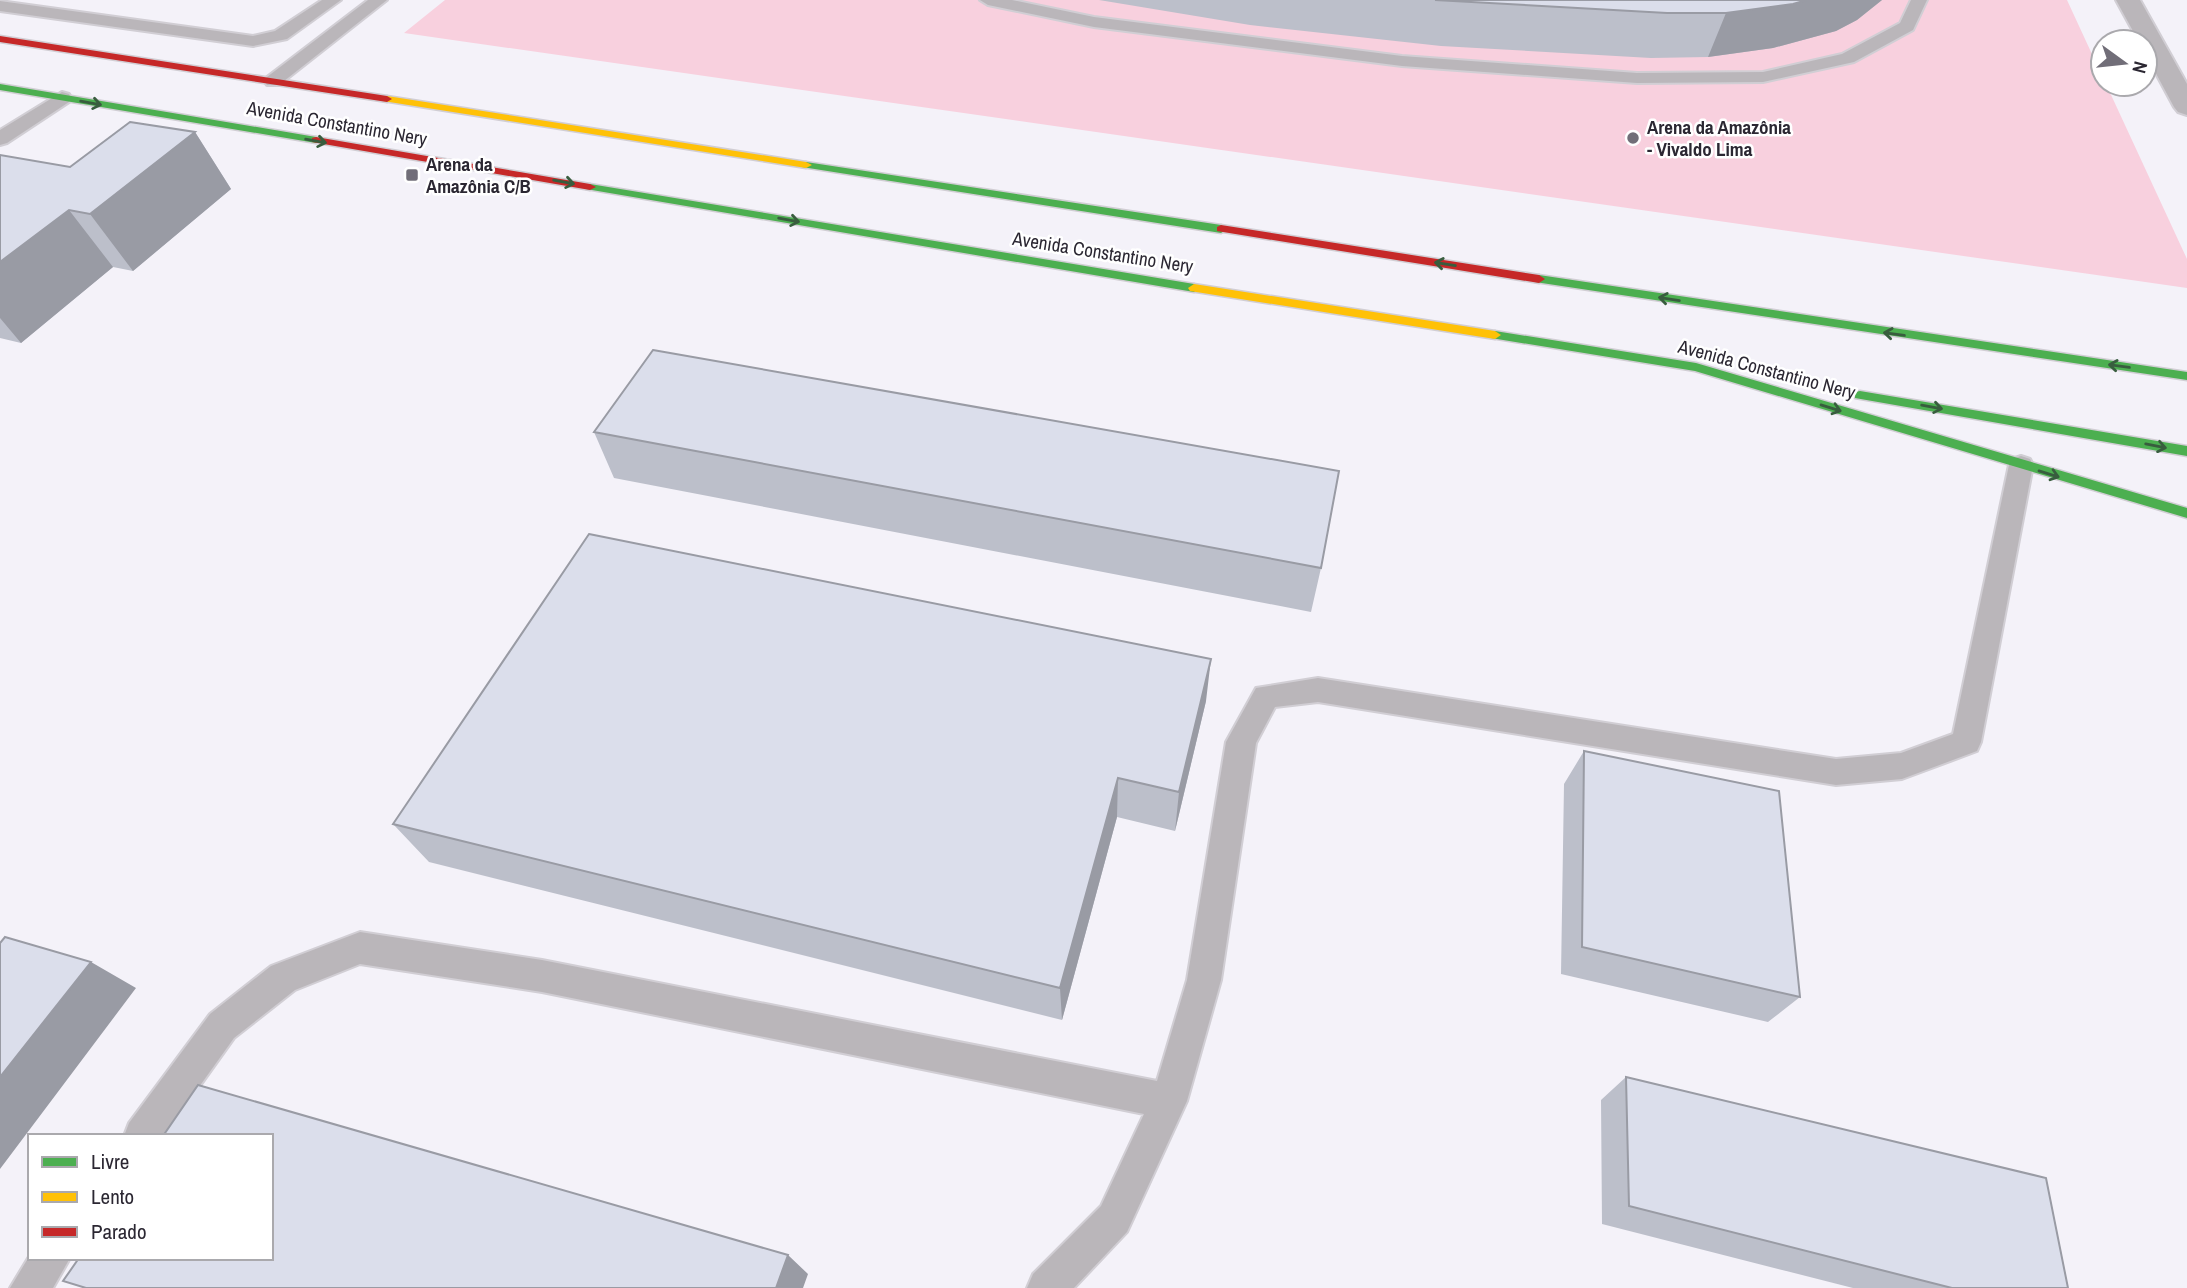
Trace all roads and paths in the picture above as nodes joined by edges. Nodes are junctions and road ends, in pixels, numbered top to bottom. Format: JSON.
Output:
{"nodes":[{"id":1,"x":80,"y":0,"type":"edge"},
{"id":2,"x":333,"y":0,"type":"edge"},
{"id":3,"x":379,"y":0,"type":"edge"},
{"id":4,"x":988,"y":0,"type":"edge"},
{"id":5,"x":1919,"y":0,"type":"edge"},
{"id":6,"x":2128,"y":0,"type":"edge"},
{"id":7,"x":0,"y":6,"type":"edge"},
{"id":8,"x":237,"y":22,"type":"dead end"},
{"id":9,"x":0,"y":39,"type":"edge"},
{"id":10,"x":273,"y":82,"type":"junction"},
{"id":11,"x":4,"y":91,"type":"edge"},
{"id":12,"x":62,"y":98,"type":"junction"},
{"id":13,"x":2187,"y":107,"type":"edge"},
{"id":14,"x":0,"y":139,"type":"edge"},
{"id":15,"x":1696,"y":368,"type":"junction"},
{"id":16,"x":2187,"y":376,"type":"edge"},
{"id":17,"x":2187,"y":452,"type":"edge"},
{"id":18,"x":2021,"y":465,"type":"junction"},
{"id":19,"x":2187,"y":513,"type":"edge"},
{"id":20,"x":1169,"y":1101,"type":"junction"},
{"id":21,"x":143,"y":1134,"type":"edge"},
{"id":22,"x":50,"y":1260,"type":"edge"},
{"id":23,"x":30,"y":1288,"type":"edge"},
{"id":24,"x":1048,"y":1288,"type":"edge"}],
"edges":[{"from":1,"to":8,"type":"lane"},
{"from":2,"to":7,"type":"lane"},
{"from":3,"to":10,"type":"lane"},
{"from":4,"to":5,"type":"lane"},
{"from":6,"to":13,"type":"street"},
{"from":9,"to":10,"type":"highway","name":"Avenida Constantino Nery"},
{"from":16,"to":10,"type":"highway","name":"Avenida Constantino Nery","one_way":true},
{"from":11,"to":12,"type":"highway","name":"Avenida Constantino Nery"},
{"from":12,"to":14,"type":"lane"},
{"from":12,"to":15,"type":"highway","name":"Avenida Constantino Nery","one_way":true},
{"from":15,"to":17,"type":"highway","one_way":true},
{"from":15,"to":18,"type":"highway","name":"Avenida Constantino Nery","one_way":true},
{"from":18,"to":19,"type":"highway","name":"Avenida Constantino Nery","one_way":true},
{"from":18,"to":20,"type":"lane"},
{"from":20,"to":21,"type":"lane"},
{"from":20,"to":24,"type":"lane"},
{"from":22,"to":23,"type":"lane"}]}
